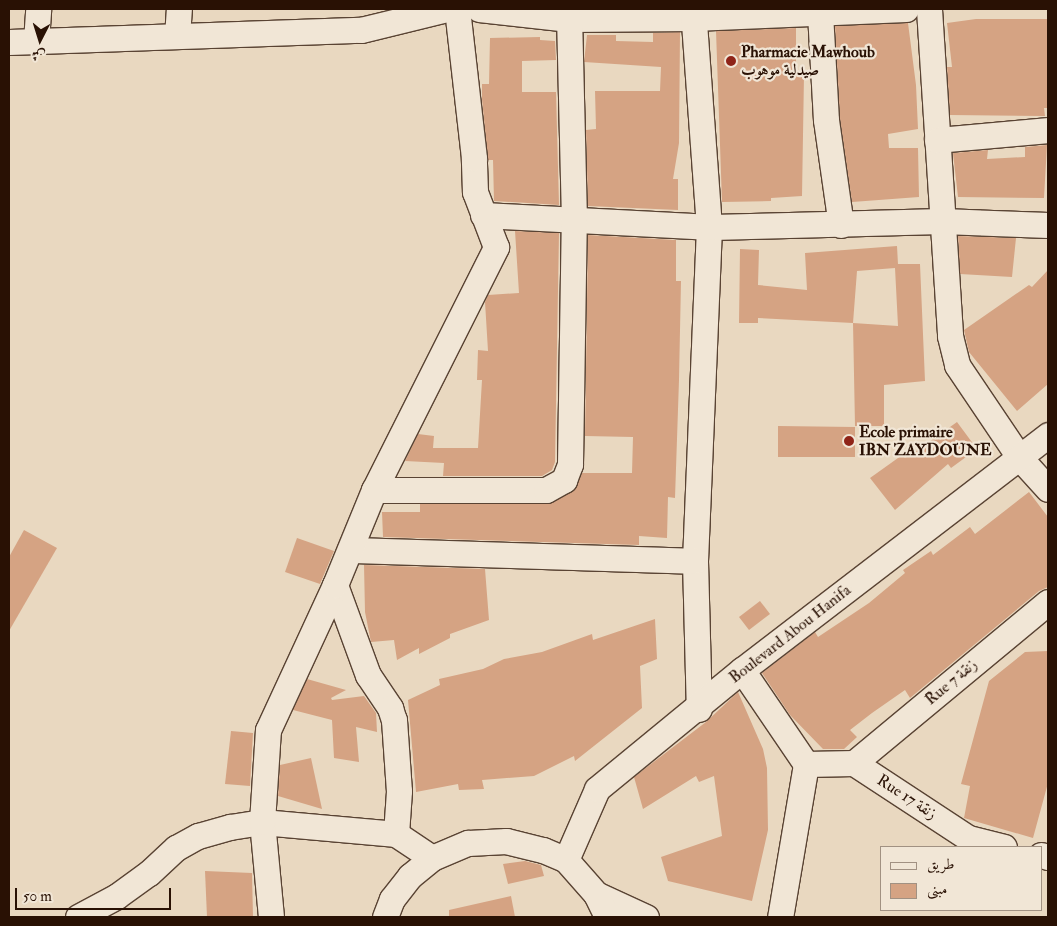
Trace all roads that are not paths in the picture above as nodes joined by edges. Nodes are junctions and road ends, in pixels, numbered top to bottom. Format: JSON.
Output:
{"nodes":[{"id":1,"x":38,"y":9,"type":"edge"},
{"id":2,"x":179,"y":9,"type":"edge"},
{"id":3,"x":446,"y":9,"type":"edge"},
{"id":4,"x":457,"y":9,"type":"edge"},
{"id":5,"x":479,"y":9,"type":"edge"},
{"id":6,"x":906,"y":9,"type":"edge"},
{"id":7,"x":929,"y":9,"type":"edge"},
{"id":8,"x":693,"y":13,"type":"edge"},
{"id":9,"x":820,"y":13,"type":"junction"},
{"id":10,"x":360,"y":19,"type":"edge"},
{"id":11,"x":569,"y":19,"type":"junction"},
{"id":12,"x":177,"y":36,"type":"junction"},
{"id":13,"x":36,"y":41,"type":"junction"},
{"id":14,"x":9,"y":42,"type":"edge"},
{"id":15,"x":1048,"y":130,"type":"edge"},
{"id":16,"x":937,"y":140,"type":"junction"},
{"id":17,"x":484,"y":215,"type":"junction"},
{"id":18,"x":574,"y":220,"type":"junction"},
{"id":19,"x":942,"y":221,"type":"junction"},
{"id":20,"x":841,"y":224,"type":"junction"},
{"id":21,"x":1048,"y":225,"type":"edge"},
{"id":22,"x":709,"y":227,"type":"junction"},
{"id":23,"x":1048,"y":435,"type":"edge"},
{"id":24,"x":1019,"y":457,"type":"junction"},
{"id":25,"x":1048,"y":489,"type":"edge"},
{"id":26,"x":374,"y":490,"type":"junction"},
{"id":27,"x":350,"y":550,"type":"junction"},
{"id":28,"x":695,"y":561,"type":"junction"},
{"id":29,"x":335,"y":585,"type":"junction"},
{"id":30,"x":1048,"y":602,"type":"edge"},
{"id":31,"x":742,"y":670,"type":"junction"},
{"id":32,"x":699,"y":709,"type":"junction"},
{"id":33,"x":854,"y":763,"type":"junction"},
{"id":34,"x":806,"y":764,"type":"junction"},
{"id":35,"x":262,"y":822,"type":"junction"},
{"id":36,"x":396,"y":834,"type":"junction"},
{"id":37,"x":1000,"y":846,"type":"edge"},
{"id":38,"x":432,"y":858,"type":"junction"},
{"id":39,"x":566,"y":860,"type":"junction"},
{"id":40,"x":596,"y":894,"type":"junction"},
{"id":41,"x":78,"y":917,"type":"edge"},
{"id":42,"x":271,"y":917,"type":"edge"},
{"id":43,"x":385,"y":917,"type":"edge"},
{"id":44,"x":607,"y":917,"type":"edge"},
{"id":45,"x":646,"y":917,"type":"edge"},
{"id":46,"x":780,"y":917,"type":"edge"}],
"edges":[{"from":1,"to":13,"type":"street"},
{"from":2,"to":12,"type":"street"},
{"from":3,"to":10,"type":"street"},
{"from":4,"to":17,"type":"street"},
{"from":5,"to":11,"type":"street"},
{"from":6,"to":9,"type":"street"},
{"from":7,"to":16,"type":"street"},
{"from":8,"to":9,"type":"street"},
{"from":8,"to":11,"type":"street"},
{"from":8,"to":22,"type":"street"},
{"from":9,"to":20,"type":"street"},
{"from":10,"to":12,"type":"street"},
{"from":11,"to":18,"type":"street"},
{"from":12,"to":13,"type":"street"},
{"from":13,"to":14,"type":"street"},
{"from":15,"to":16,"type":"street"},
{"from":16,"to":19,"type":"street"},
{"from":17,"to":18,"type":"street"},
{"from":17,"to":26,"type":"street"},
{"from":18,"to":22,"type":"street"},
{"from":18,"to":26,"type":"street"},
{"from":19,"to":20,"type":"street"},
{"from":19,"to":21,"type":"street"},
{"from":19,"to":24,"type":"street"},
{"from":20,"to":22,"type":"street"},
{"from":22,"to":28,"type":"street"},
{"from":23,"to":24,"type":"street","name":"Boulevard Abou Hanifa"},
{"from":24,"to":25,"type":"street"},
{"from":24,"to":31,"type":"street","name":"Boulevard Abou Hanifa"},
{"from":26,"to":27,"type":"street"},
{"from":27,"to":28,"type":"street"},
{"from":27,"to":29,"type":"street"},
{"from":28,"to":32,"type":"street"},
{"from":29,"to":35,"type":"street"},
{"from":29,"to":36,"type":"street"},
{"from":30,"to":33,"type":"street","name":"Rue 7 زنقة"},
{"from":31,"to":32,"type":"street","name":"Boulevard Abou Hanifa"},
{"from":31,"to":34,"type":"street"},
{"from":32,"to":39,"type":"street","name":"Boulevard Abou Hanifa"},
{"from":33,"to":34,"type":"street"},
{"from":33,"to":37,"type":"street","name":"Rue 17 زنقة"},
{"from":34,"to":46,"type":"street"},
{"from":35,"to":36,"type":"street"},
{"from":35,"to":41,"type":"street"},
{"from":35,"to":42,"type":"street"},
{"from":36,"to":38,"type":"street"},
{"from":38,"to":39,"type":"street"},
{"from":38,"to":43,"type":"street"},
{"from":39,"to":40,"type":"street"},
{"from":40,"to":44,"type":"street"},
{"from":40,"to":45,"type":"street"}]}
